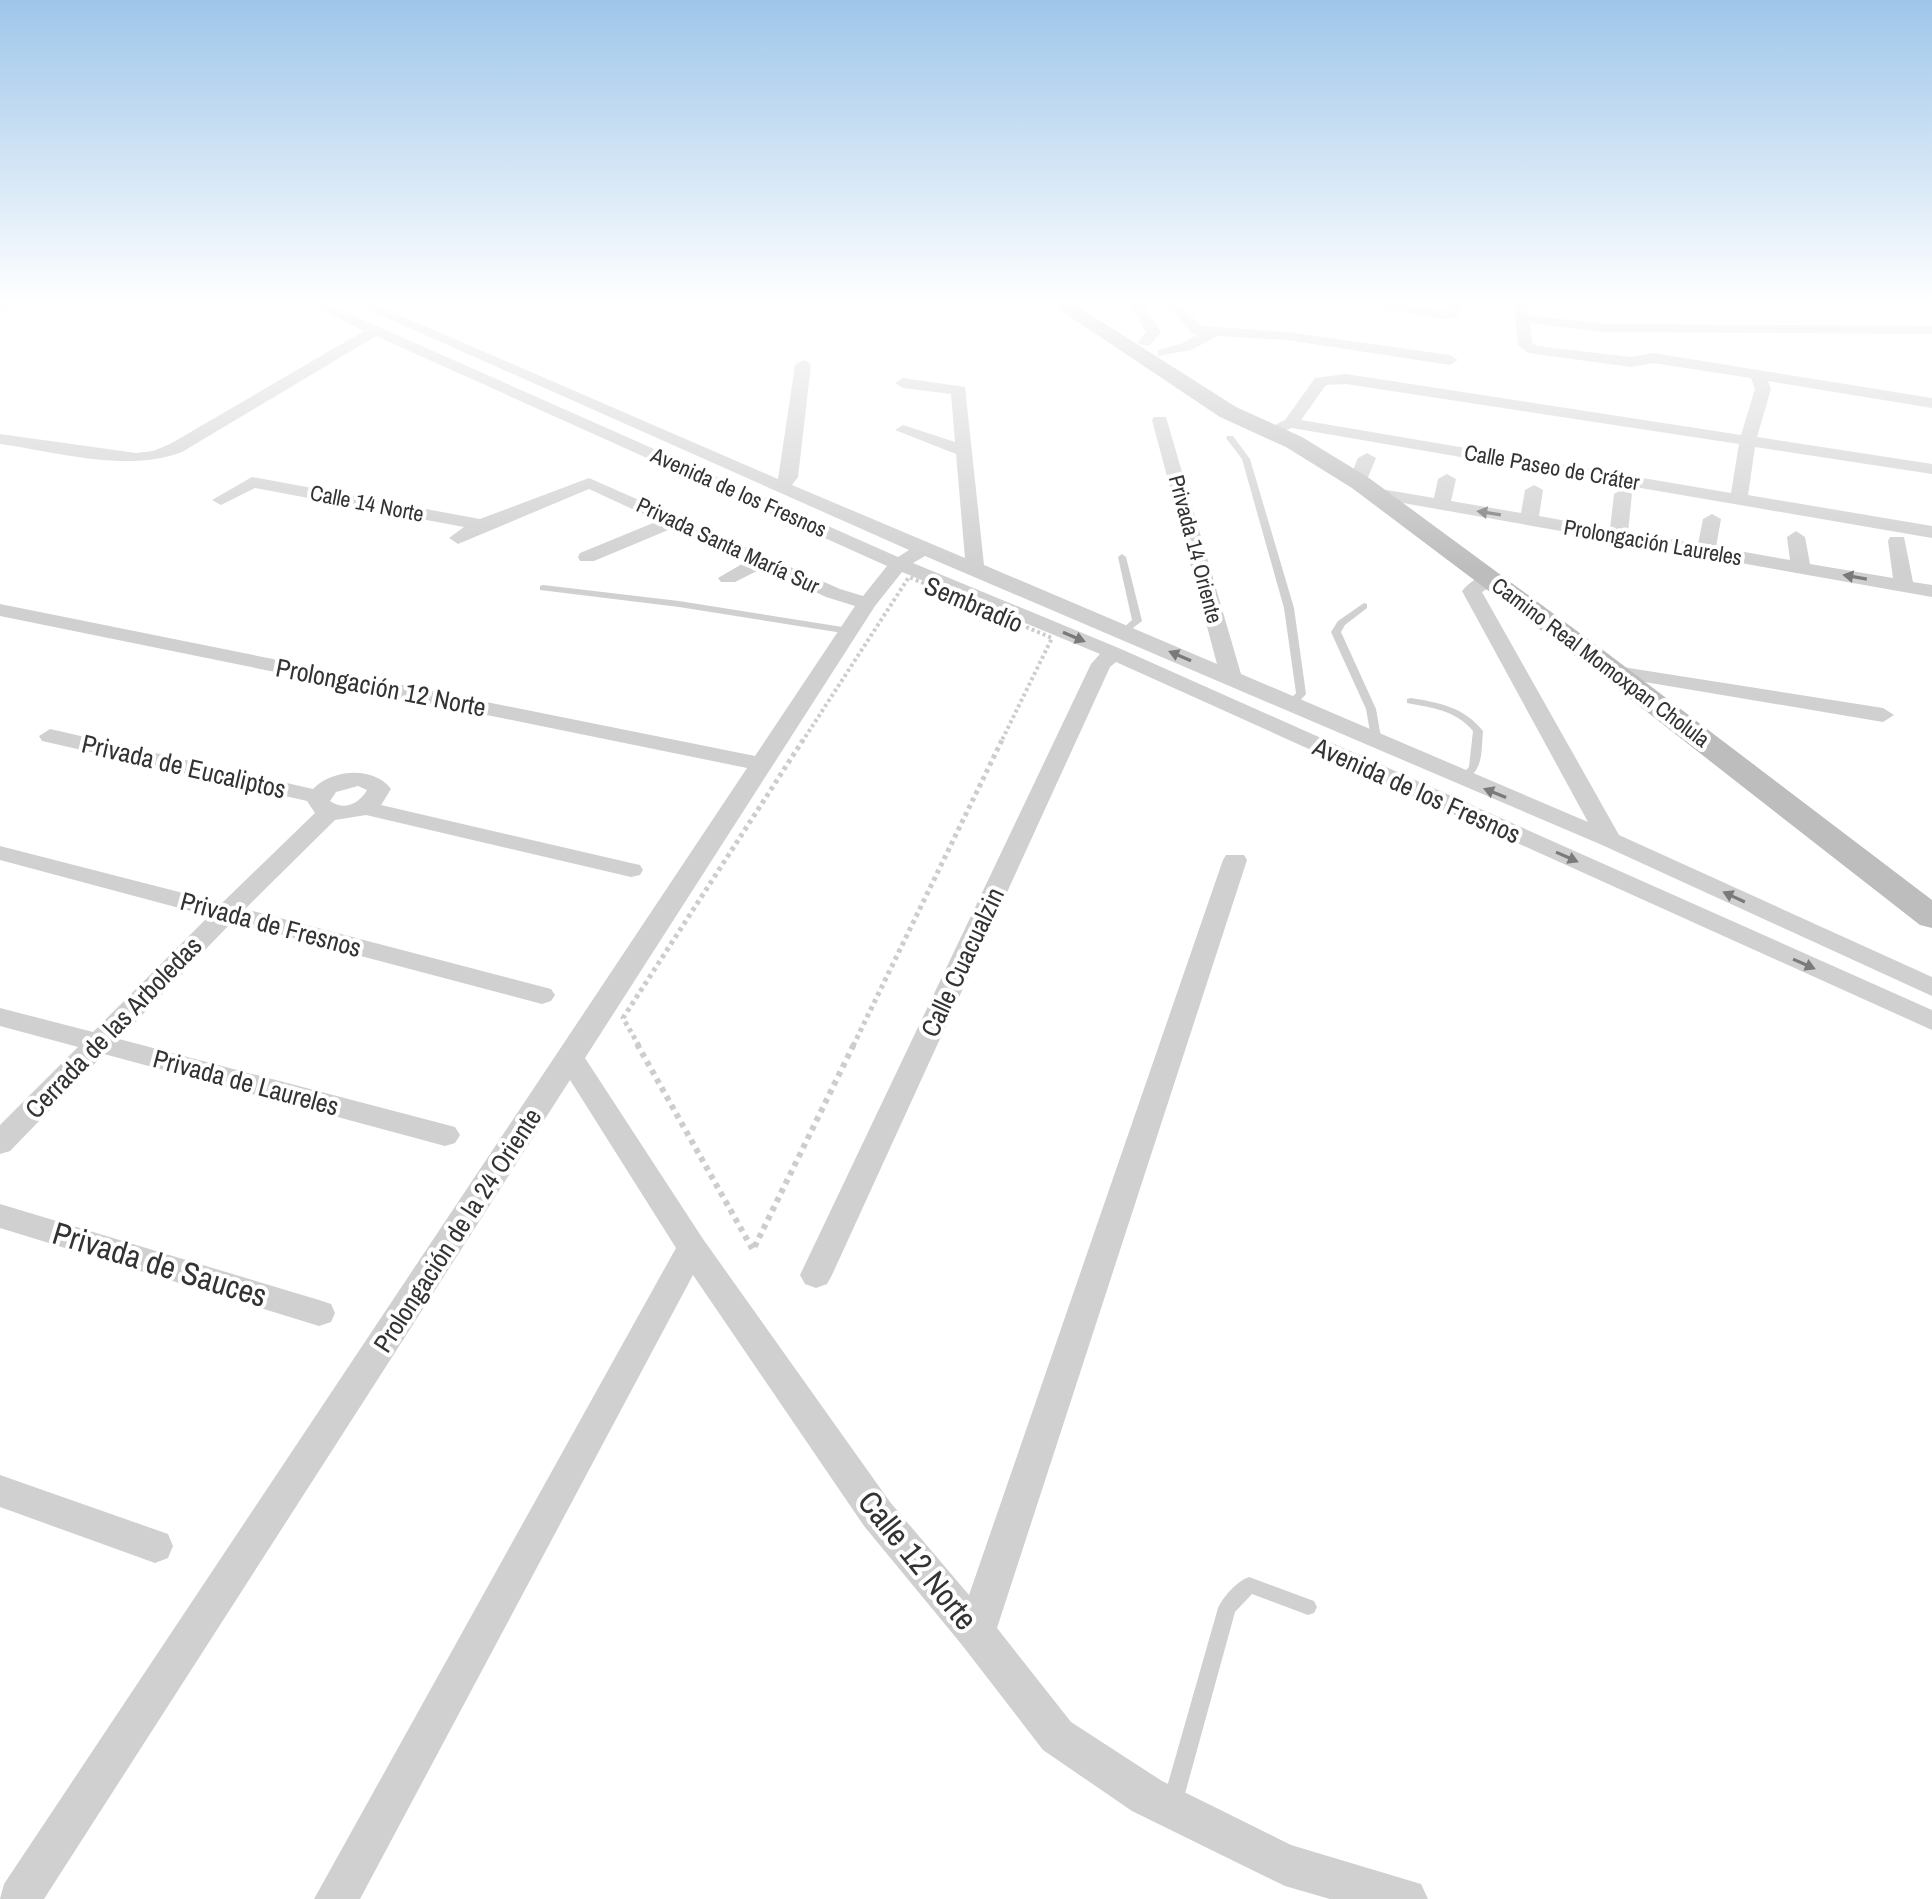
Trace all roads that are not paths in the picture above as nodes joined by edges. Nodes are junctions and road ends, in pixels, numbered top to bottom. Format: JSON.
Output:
{"nodes":[{"id":1,"x":270,"y":393,"type":"edge"},
{"id":2,"x":524,"y":393,"type":"edge"},
{"id":3,"x":564,"y":393,"type":"edge"},
{"id":4,"x":800,"y":393,"type":"edge"},
{"id":5,"x":959,"y":393,"type":"edge"},
{"id":6,"x":1198,"y":393,"type":"edge"},
{"id":7,"x":1225,"y":393,"type":"edge"},
{"id":8,"x":1309,"y":393,"type":"edge"},
{"id":9,"x":1429,"y":393,"type":"edge"},
{"id":10,"x":1758,"y":393,"type":"edge"},
{"id":11,"x":1815,"y":393,"type":"edge"},
{"id":12,"x":1843,"y":393,"type":"edge"},
{"id":13,"x":1932,"y":403,"type":"edge"},
{"id":14,"x":1932,"y":413,"type":"edge"},
{"id":15,"x":1160,"y":420,"type":"dead end"},
{"id":16,"x":1274,"y":425,"type":"junction"},
{"id":17,"x":903,"y":430,"type":"dead end"},
{"id":18,"x":1230,"y":438,"type":"dead end"},
{"id":19,"x":0,"y":439,"type":"edge"},
{"id":20,"x":1748,"y":440,"type":"junction"},
{"id":21,"x":964,"y":451,"type":"junction"},
{"id":22,"x":1932,"y":469,"type":"edge"},
{"id":23,"x":1366,"y":478,"type":"junction"},
{"id":24,"x":1447,"y":479,"type":"dead end"},
{"id":25,"x":781,"y":487,"type":"junction"},
{"id":26,"x":1534,"y":490,"type":"dead end"},
{"id":27,"x":1623,"y":494,"type":"dead end"},
{"id":28,"x":1739,"y":499,"type":"junction"},
{"id":29,"x":221,"y":500,"type":"dead end"},
{"id":30,"x":359,"y":502,"type":"junction"},
{"id":31,"x":1441,"y":505,"type":"junction"},
{"id":32,"x":330,"y":518,"type":"dead end"},
{"id":33,"x":1529,"y":519,"type":"junction"},
{"id":34,"x":1712,"y":519,"type":"dead end"},
{"id":35,"x":675,"y":520,"type":"junction"},
{"id":36,"x":482,"y":525,"type":"junction"},
{"id":37,"x":1932,"y":532,"type":"edge"},
{"id":38,"x":1618,"y":536,"type":"junction"},
{"id":39,"x":1796,"y":537,"type":"dead end"},
{"id":40,"x":458,"y":538,"type":"dead end"},
{"id":41,"x":1897,"y":541,"type":"dead end"},
{"id":42,"x":1706,"y":551,"type":"junction"},
{"id":43,"x":911,"y":556,"type":"junction"},
{"id":44,"x":587,"y":557,"type":"dead end"},
{"id":45,"x":1122,"y":557,"type":"dead end"},
{"id":46,"x":763,"y":561,"type":"junction"},
{"id":47,"x":975,"y":568,"type":"junction"},
{"id":48,"x":1801,"y":568,"type":"junction"},
{"id":49,"x":728,"y":578,"type":"dead end"},
{"id":50,"x":1492,"y":580,"type":"junction"},
{"id":51,"x":1904,"y":586,"type":"junction"},
{"id":52,"x":543,"y":588,"type":"dead end"},
{"id":53,"x":1932,"y":591,"type":"edge"},
{"id":54,"x":867,"y":603,"type":"junction"},
{"id":55,"x":1364,"y":606,"type":"dead end"},
{"id":56,"x":0,"y":610,"type":"edge"},
{"id":57,"x":849,"y":631,"type":"junction"},
{"id":58,"x":1119,"y":643,"type":"junction"},
{"id":59,"x":1616,"y":672,"type":"junction"},
{"id":60,"x":1231,"y":677,"type":"junction"},
{"id":61,"x":1411,"y":701,"type":"dead end"},
{"id":62,"x":1291,"y":704,"type":"junction"},
{"id":63,"x":1883,"y":715,"type":"dead end"},
{"id":64,"x":50,"y":736,"type":"dead end"},
{"id":65,"x":1377,"y":743,"type":"junction"},
{"id":66,"x":762,"y":764,"type":"junction"},
{"id":67,"x":1462,"y":779,"type":"junction"},
{"id":68,"x":324,"y":805,"type":"junction"},
{"id":69,"x":365,"y":808,"type":"junction"},
{"id":70,"x":1610,"y":840,"type":"junction"},
{"id":71,"x":0,"y":853,"type":"edge"},
{"id":72,"x":1235,"y":860,"type":"dead end"},
{"id":73,"x":631,"y":870,"type":"dead end"},
{"id":74,"x":227,"y":912,"type":"junction"},
{"id":75,"x":1932,"y":917,"type":"edge"},
{"id":76,"x":1932,"y":987,"type":"edge"},
{"id":77,"x":542,"y":995,"type":"dead end"},
{"id":78,"x":0,"y":1017,"type":"edge"},
{"id":79,"x":1932,"y":1021,"type":"edge"},
{"id":80,"x":97,"y":1042,"type":"junction"},
{"id":81,"x":570,"y":1057,"type":"junction"},
{"id":82,"x":445,"y":1135,"type":"dead end"},
{"id":83,"x":0,"y":1143,"type":"edge"},
{"id":84,"x":0,"y":1216,"type":"edge"},
{"id":85,"x":692,"y":1248,"type":"junction"},
{"id":86,"x":816,"y":1275,"type":"dead end"},
{"id":87,"x":319,"y":1313,"type":"dead end"},
{"id":88,"x":0,"y":1491,"type":"edge"},
{"id":89,"x":155,"y":1546,"type":"dead end"},
{"id":90,"x":1308,"y":1607,"type":"dead end"},
{"id":91,"x":976,"y":1632,"type":"junction"},
{"id":92,"x":1172,"y":1808,"type":"junction"},
{"id":93,"x":19,"y":1899,"type":"edge"},
{"id":94,"x":336,"y":1899,"type":"edge"},
{"id":95,"x":1406,"y":1899,"type":"edge"}],
"edges":[{"from":1,"to":19,"type":"street"},
{"from":2,"to":43,"type":"street","name":"Avenida de los Fresnos"},
{"from":3,"to":25,"type":"street"},
{"from":4,"to":25,"type":"street"},
{"from":5,"to":21,"type":"street"},
{"from":6,"to":16,"type":"street"},
{"from":7,"to":16,"type":"street"},
{"from":8,"to":16,"type":"street"},
{"from":9,"to":20,"type":"street"},
{"from":10,"to":20,"type":"street"},
{"from":11,"to":14,"type":"street"},
{"from":12,"to":13,"type":"street"},
{"from":15,"to":60,"type":"street","name":"Privada 14 Oriente"},
{"from":16,"to":23,"type":"street","name":"Camino Real Momoxpan Cholula"},
{"from":16,"to":28,"type":"street","name":"Calle Paseo de Cráter"},
{"from":17,"to":21,"type":"street"},
{"from":18,"to":62,"type":"lane"},
{"from":20,"to":22,"type":"street"},
{"from":20,"to":28,"type":"street"},
{"from":21,"to":47,"type":"street"},
{"from":23,"to":31,"type":"street","name":"Prolongación Laureles"},
{"from":23,"to":50,"type":"street","name":"Camino Real Momoxpan Cholula"},
{"from":24,"to":31,"type":"street"},
{"from":25,"to":43,"type":"street"},
{"from":26,"to":33,"type":"street"},
{"from":27,"to":38,"type":"street"},
{"from":28,"to":37,"type":"street","name":"Calle Paseo de Cráter"},
{"from":29,"to":30,"type":"street","name":"Calle 14 Norte"},
{"from":30,"to":32,"type":"street"},
{"from":30,"to":36,"type":"street","name":"Calle 14 Norte"},
{"from":33,"to":31,"type":"street","name":"Prolongación Laureles","one_way":true},
{"from":33,"to":38,"type":"street","name":"Prolongación Laureles"},
{"from":34,"to":42,"type":"street"},
{"from":35,"to":36,"type":"street","name":"Privada Santa María Sur"},
{"from":35,"to":44,"type":"street"},
{"from":35,"to":46,"type":"street","name":"Privada Santa María Sur"},
{"from":36,"to":40,"type":"street"},
{"from":38,"to":42,"type":"street","name":"Prolongación Laureles"},
{"from":39,"to":48,"type":"street"},
{"from":41,"to":51,"type":"street"},
{"from":42,"to":48,"type":"street","name":"Prolongación Laureles"},
{"from":43,"to":47,"type":"street","name":"Avenida de los Fresnos"},
{"from":43,"to":54,"type":"street","name":"Prolongación de la 24 Oriente"},
{"from":43,"to":58,"type":"street","name":"Avenida de los Fresnos","one_way":true},
{"from":45,"to":58,"type":"lane"},
{"from":46,"to":49,"type":"street"},
{"from":46,"to":54,"type":"street","name":"Privada Santa María Sur"},
{"from":47,"to":58,"type":"street","name":"Avenida de los Fresnos"},
{"from":51,"to":48,"type":"street","name":"Prolongación Laureles","one_way":true},
{"from":50,"to":59,"type":"street","name":"Camino Real Momoxpan Cholula"},
{"from":50,"to":70,"type":"street"},
{"from":51,"to":53,"type":"street","name":"Prolongación Laureles"},
{"from":52,"to":57,"type":"lane"},
{"from":54,"to":57,"type":"street","name":"Prolongación de la 24 Oriente"},
{"from":55,"to":65,"type":"lane"},
{"from":56,"to":66,"type":"street","name":"Prolongación 12 Norte"},
{"from":57,"to":66,"type":"street","name":"Prolongación de la 24 Oriente"},
{"from":60,"to":58,"type":"street","name":"Avenida de los Fresnos","one_way":true},
{"from":58,"to":79,"type":"street","name":"Avenida de los Fresnos","one_way":true},
{"from":58,"to":86,"type":"street","name":"Calle Cuacualzin"},
{"from":59,"to":63,"type":"street"},
{"from":59,"to":75,"type":"street","name":"Camino Real Momoxpan Cholula"},
{"from":60,"to":62,"type":"street","name":"Avenida de los Fresnos"},
{"from":61,"to":67,"type":"lane"},
{"from":62,"to":65,"type":"street","name":"Avenida de los Fresnos"},
{"from":64,"to":68,"type":"street","name":"Privada de Eucaliptos"},
{"from":65,"to":67,"type":"street","name":"Avenida de los Fresnos"},
{"from":66,"to":81,"type":"street","name":"Prolongación de la 24 Oriente"},
{"from":70,"to":67,"type":"street","name":"Avenida de los Fresnos","one_way":true},
{"from":68,"to":69,"type":"street","name":"Privada de Eucaliptos"},
{"from":68,"to":69,"type":"street","name":"Cerrada de las Arboledas"},
{"from":68,"to":74,"type":"street","name":"Cerrada de las Arboledas"},
{"from":69,"to":73,"type":"street"},
{"from":76,"to":70,"type":"street","name":"Avenida de los Fresnos","one_way":true},
{"from":71,"to":74,"type":"street","name":"Privada de Fresnos"},
{"from":72,"to":91,"type":"street"},
{"from":74,"to":77,"type":"street","name":"Privada de Fresnos"},
{"from":74,"to":80,"type":"street","name":"Cerrada de las Arboledas"},
{"from":78,"to":80,"type":"street","name":"Privada de Laureles"},
{"from":80,"to":82,"type":"street","name":"Privada de Laureles"},
{"from":80,"to":83,"type":"street","name":"Cerrada de las Arboledas"},
{"from":81,"to":85,"type":"street","name":"Calle 12 Norte"},
{"from":81,"to":93,"type":"street","name":"Prolongación de la 24 Oriente"},
{"from":84,"to":87,"type":"street","name":"Privada de Sauces"},
{"from":85,"to":91,"type":"street","name":"Calle 12 Norte"},
{"from":85,"to":94,"type":"street"},
{"from":88,"to":89,"type":"street"},
{"from":90,"to":92,"type":"lane"},
{"from":91,"to":92,"type":"street","name":"Calle 12 Norte"},
{"from":92,"to":95,"type":"street","name":"Calle 12 Norte"}]}
